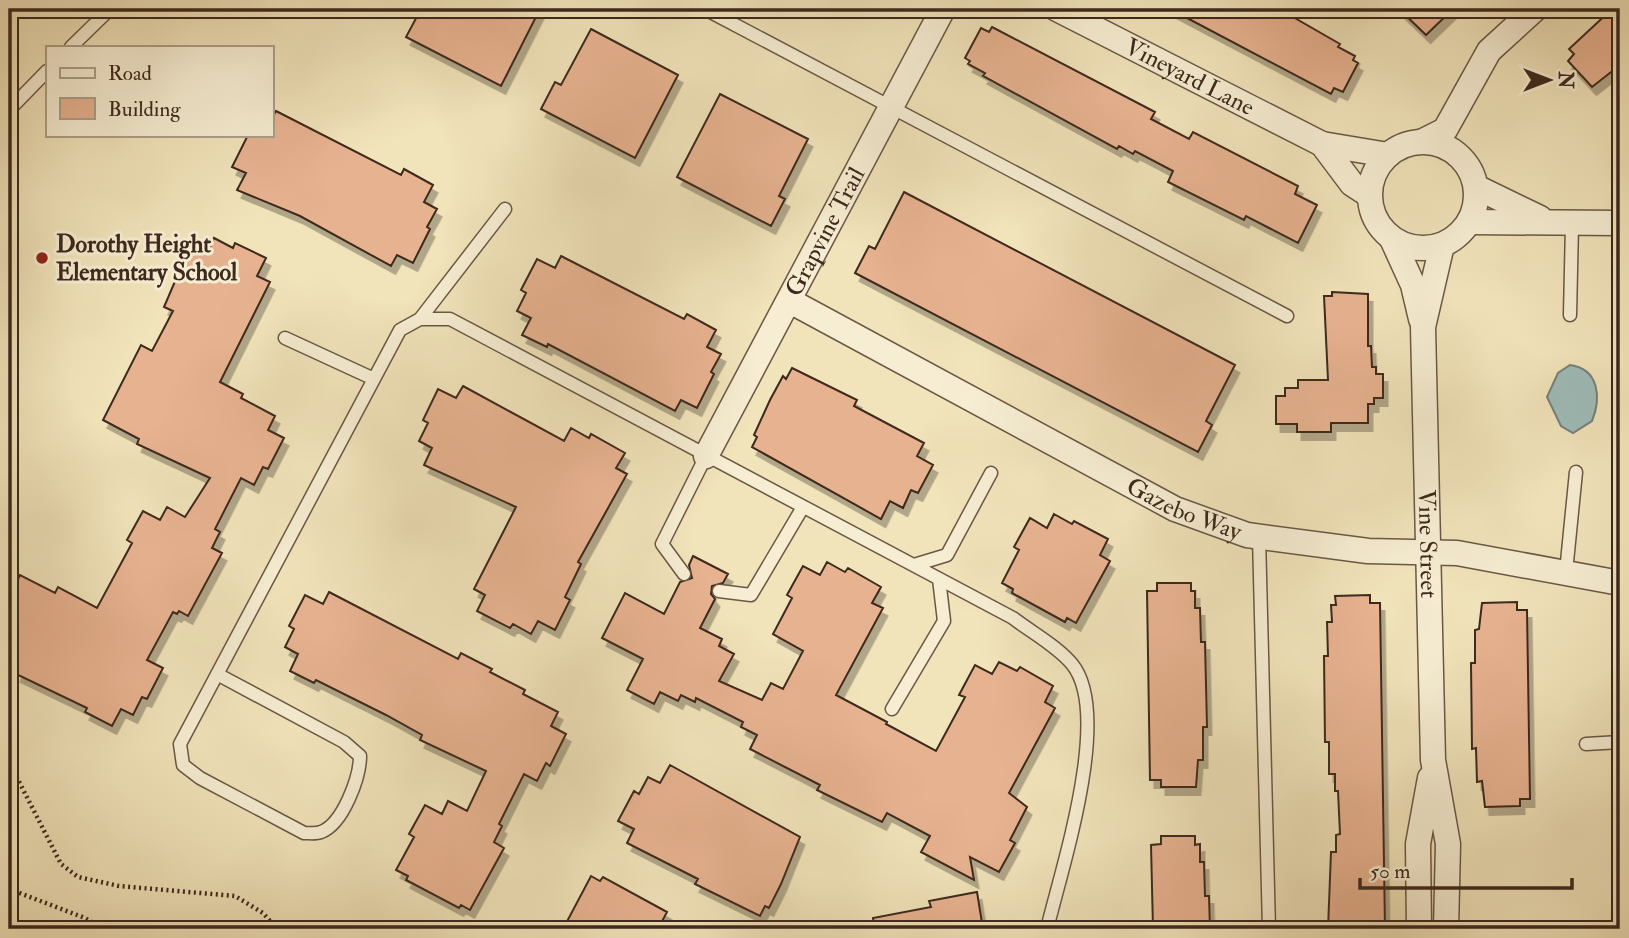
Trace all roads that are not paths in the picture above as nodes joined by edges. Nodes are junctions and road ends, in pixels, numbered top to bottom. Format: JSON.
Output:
{"nodes":[{"id":1,"x":110,"y":9,"type":"edge"},
{"id":2,"x":705,"y":9,"type":"edge"},
{"id":3,"x":943,"y":9,"type":"edge"},
{"id":4,"x":1057,"y":9,"type":"edge"},
{"id":5,"x":1535,"y":9,"type":"edge"},
{"id":6,"x":72,"y":46,"type":"edge"},
{"id":7,"x":46,"y":72,"type":"edge"},
{"id":8,"x":1461,"y":105,"type":"junction"},
{"id":9,"x":891,"y":108,"type":"junction"},
{"id":10,"x":9,"y":110,"type":"edge"},
{"id":11,"x":1423,"y":142,"type":"junction"},
{"id":12,"x":1322,"y":144,"type":"junction"},
{"id":13,"x":1456,"y":153,"type":"junction"},
{"id":14,"x":1388,"y":155,"type":"junction"},
{"id":15,"x":1476,"y":187,"type":"junction"},
{"id":16,"x":1369,"y":195,"type":"junction"},
{"id":17,"x":505,"y":209,"type":"dead end"},
{"id":18,"x":1547,"y":221,"type":"junction"},
{"id":19,"x":1469,"y":222,"type":"junction"},
{"id":20,"x":1620,"y":223,"type":"edge"},
{"id":21,"x":1572,"y":225,"type":"junction"},
{"id":22,"x":1392,"y":239,"type":"junction"},
{"id":23,"x":1442,"y":245,"type":"junction"},
{"id":24,"x":790,"y":301,"type":"junction"},
{"id":25,"x":1570,"y":315,"type":"dead end"},
{"id":26,"x":1287,"y":316,"type":"dead end"},
{"id":27,"x":420,"y":319,"type":"junction"},
{"id":28,"x":1423,"y":327,"type":"junction"},
{"id":29,"x":285,"y":338,"type":"dead end"},
{"id":30,"x":374,"y":379,"type":"junction"},
{"id":31,"x":706,"y":456,"type":"junction"},
{"id":32,"x":1576,"y":472,"type":"dead end"},
{"id":33,"x":991,"y":473,"type":"dead end"},
{"id":34,"x":803,"y":507,"type":"junction"},
{"id":35,"x":1259,"y":537,"type":"junction"},
{"id":36,"x":1427,"y":552,"type":"junction"},
{"id":37,"x":914,"y":565,"type":"junction"},
{"id":38,"x":1566,"y":572,"type":"junction"},
{"id":39,"x":684,"y":574,"type":"dead end"},
{"id":40,"x":939,"y":579,"type":"junction"},
{"id":41,"x":1620,"y":583,"type":"edge"},
{"id":42,"x":719,"y":590,"type":"dead end"},
{"id":43,"x":217,"y":674,"type":"junction"},
{"id":44,"x":892,"y":709,"type":"dead end"},
{"id":45,"x":1620,"y":742,"type":"edge"},
{"id":46,"x":1586,"y":744,"type":"dead end"},
{"id":47,"x":1433,"y":760,"type":"junction"},
{"id":48,"x":1047,"y":929,"type":"edge"},
{"id":49,"x":1269,"y":929,"type":"edge"},
{"id":50,"x":1419,"y":929,"type":"edge"},
{"id":51,"x":1446,"y":929,"type":"edge"}],
"edges":[{"from":1,"to":6,"type":"lane"},
{"from":2,"to":9,"type":"lane"},
{"from":3,"to":9,"type":"street","name":"Grapvine Trail"},
{"from":4,"to":12,"type":"street","name":"Vineyard Lane"},
{"from":5,"to":8,"type":"street"},
{"from":7,"to":10,"type":"lane"},
{"from":8,"to":11,"type":"street"},
{"from":8,"to":13,"type":"street"},
{"from":9,"to":24,"type":"street","name":"Grapvine Trail"},
{"from":9,"to":26,"type":"lane"},
{"from":11,"to":13,"type":"street"},
{"from":11,"to":14,"type":"street"},
{"from":12,"to":14,"type":"street","name":"Vineyard Lane"},
{"from":12,"to":16,"type":"street","name":"Vineyard Lane"},
{"from":13,"to":15,"type":"street"},
{"from":14,"to":16,"type":"street"},
{"from":15,"to":18,"type":"street"},
{"from":15,"to":19,"type":"street"},
{"from":16,"to":22,"type":"street","name":"Vine Street"},
{"from":17,"to":27,"type":"lane"},
{"from":18,"to":19,"type":"street"},
{"from":18,"to":21,"type":"street"},
{"from":19,"to":23,"type":"street"},
{"from":20,"to":21,"type":"street"},
{"from":21,"to":25,"type":"lane"},
{"from":22,"to":23,"type":"street"},
{"from":22,"to":28,"type":"street","name":"Vine Street"},
{"from":23,"to":28,"type":"street","name":"Vine Street"},
{"from":24,"to":31,"type":"street","name":"Grapvine Trail"},
{"from":24,"to":35,"type":"street","name":"Gazebo Way"},
{"from":27,"to":30,"type":"lane"},
{"from":27,"to":31,"type":"lane"},
{"from":28,"to":36,"type":"street","name":"Vine Street"},
{"from":29,"to":30,"type":"lane"},
{"from":30,"to":43,"type":"lane"},
{"from":31,"to":34,"type":"lane"},
{"from":31,"to":39,"type":"lane"},
{"from":32,"to":38,"type":"lane"},
{"from":33,"to":37,"type":"lane"},
{"from":34,"to":37,"type":"lane"},
{"from":34,"to":42,"type":"lane"},
{"from":35,"to":36,"type":"street","name":"Gazebo Way"},
{"from":35,"to":49,"type":"lane"},
{"from":36,"to":38,"type":"street","name":"Gazebo Way"},
{"from":36,"to":47,"type":"street","name":"Vine Street"},
{"from":37,"to":40,"type":"lane"},
{"from":38,"to":41,"type":"street","name":"Gazebo Way"},
{"from":40,"to":44,"type":"lane"},
{"from":40,"to":48,"type":"lane"},
{"from":43,"to":43,"type":"lane"},
{"from":45,"to":46,"type":"lane"},
{"from":47,"to":50,"type":"street","name":"Vine Street"},
{"from":47,"to":51,"type":"street","name":"Vine Street"}]}
